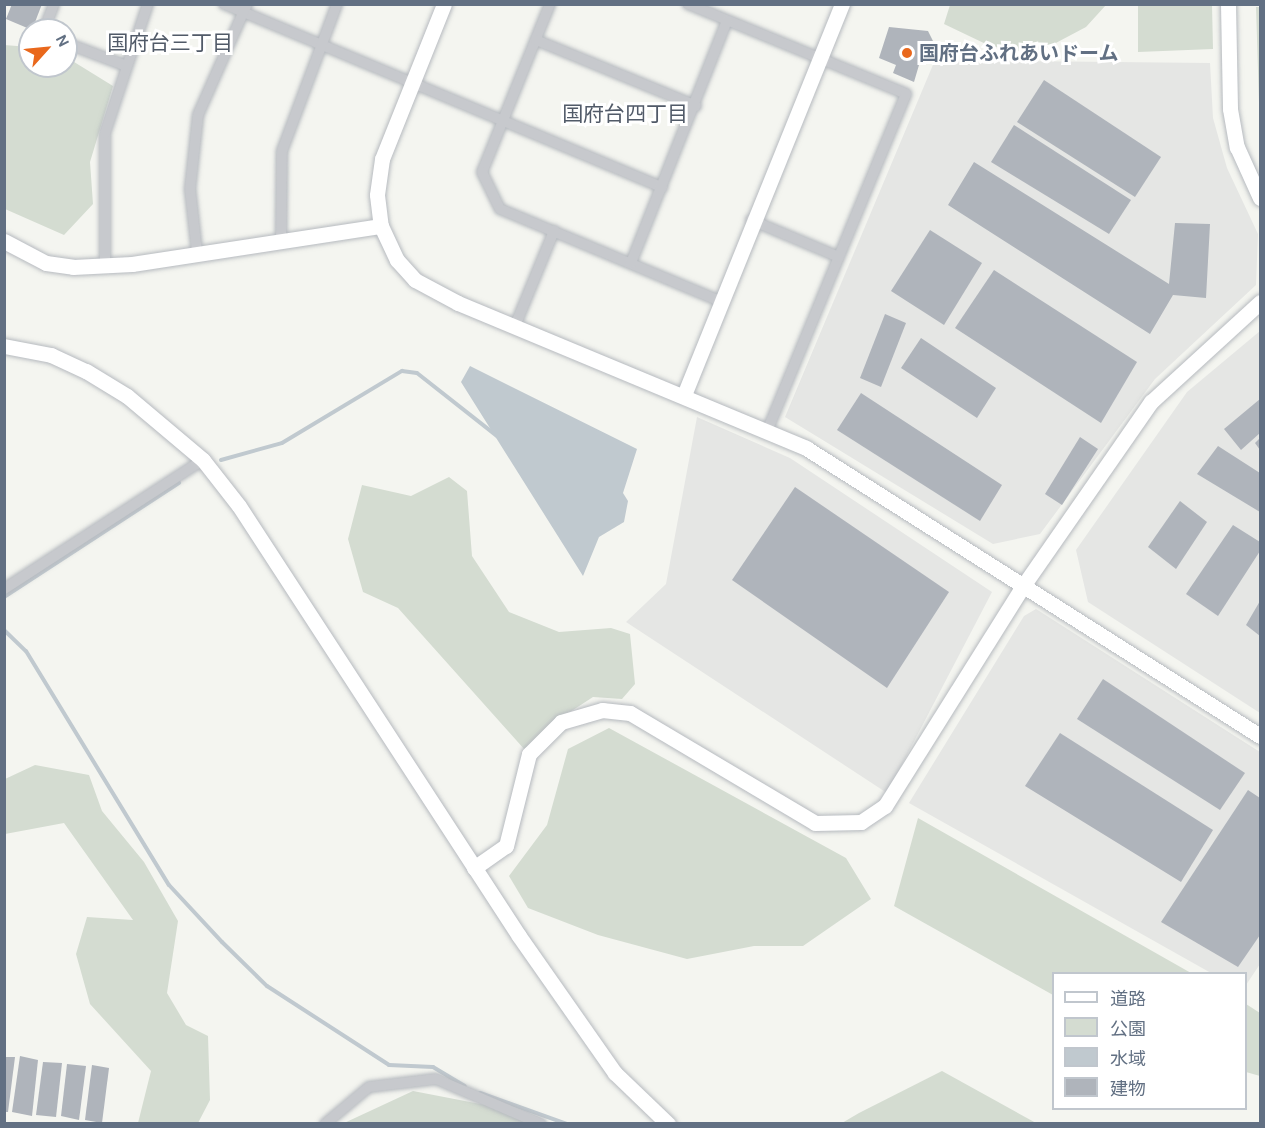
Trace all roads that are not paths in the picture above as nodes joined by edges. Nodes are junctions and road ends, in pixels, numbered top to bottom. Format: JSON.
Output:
{"nodes":[{"id":1,"x":148,"y":4,"type":"edge"},
{"id":2,"x":224,"y":4,"type":"edge"},
{"id":3,"x":337,"y":4,"type":"edge"},
{"id":4,"x":444,"y":4,"type":"edge"},
{"id":5,"x":550,"y":4,"type":"edge"},
{"id":6,"x":688,"y":4,"type":"edge"},
{"id":7,"x":842,"y":4,"type":"edge"},
{"id":8,"x":1228,"y":4,"type":"edge"},
{"id":9,"x":245,"y":8,"type":"edge"},
{"id":10,"x":728,"y":21,"type":"junction"},
{"id":11,"x":536,"y":40,"type":"junction"},
{"id":12,"x":321,"y":46,"type":"junction"},
{"id":13,"x":78,"y":48,"type":"edge"},
{"id":14,"x":822,"y":58,"type":"junction"},
{"id":15,"x":124,"y":65,"type":"junction"},
{"id":16,"x":409,"y":84,"type":"junction"},
{"id":17,"x":696,"y":106,"type":"junction"},
{"id":18,"x":505,"y":121,"type":"junction"},
{"id":19,"x":662,"y":187,"type":"junction"},
{"id":20,"x":1260,"y":198,"type":"edge"},
{"id":21,"x":751,"y":220,"type":"junction"},
{"id":22,"x":381,"y":226,"type":"junction"},
{"id":23,"x":554,"y":231,"type":"junction"},
{"id":24,"x":281,"y":240,"type":"junction"},
{"id":25,"x":4,"y":241,"type":"edge"},
{"id":26,"x":197,"y":252,"type":"junction"},
{"id":27,"x":839,"y":257,"type":"junction"},
{"id":28,"x":631,"y":263,"type":"junction"},
{"id":29,"x":105,"y":266,"type":"junction"},
{"id":30,"x":718,"y":300,"type":"junction"},
{"id":31,"x":1260,"y":302,"type":"edge"},
{"id":32,"x":515,"y":326,"type":"junction"},
{"id":33,"x":4,"y":346,"type":"edge"},
{"id":34,"x":684,"y":395,"type":"junction"},
{"id":35,"x":768,"y":429,"type":"junction"},
{"id":36,"x":203,"y":460,"type":"junction"},
{"id":37,"x":1025,"y":583,"type":"junction"},
{"id":38,"x":4,"y":589,"type":"edge"},
{"id":39,"x":1260,"y":736,"type":"edge"},
{"id":40,"x":474,"y":868,"type":"junction"},
{"id":41,"x":325,"y":1124,"type":"edge"},
{"id":42,"x":541,"y":1124,"type":"edge"},
{"id":43,"x":668,"y":1124,"type":"edge"}],
"edges":[{"from":1,"to":15,"type":"street"},
{"from":2,"to":9,"type":"street"},
{"from":3,"to":12,"type":"street"},
{"from":4,"to":16,"type":"street"},
{"from":5,"to":11,"type":"street"},
{"from":6,"to":10,"type":"street"},
{"from":7,"to":14,"type":"street"},
{"from":8,"to":20,"type":"street"},
{"from":9,"to":12,"type":"street"},
{"from":9,"to":26,"type":"street"},
{"from":10,"to":14,"type":"street"},
{"from":10,"to":17,"type":"street"},
{"from":11,"to":17,"type":"street"},
{"from":11,"to":18,"type":"street"},
{"from":12,"to":16,"type":"street"},
{"from":12,"to":24,"type":"street"},
{"from":13,"to":15,"type":"street"},
{"from":14,"to":21,"type":"street"},
{"from":14,"to":27,"type":"street"},
{"from":15,"to":29,"type":"street"},
{"from":16,"to":18,"type":"street"},
{"from":16,"to":22,"type":"street"},
{"from":17,"to":19,"type":"street"},
{"from":18,"to":19,"type":"street"},
{"from":18,"to":23,"type":"street"},
{"from":19,"to":28,"type":"street"},
{"from":21,"to":27,"type":"street"},
{"from":21,"to":30,"type":"street"},
{"from":22,"to":24,"type":"street"},
{"from":22,"to":32,"type":"street"},
{"from":23,"to":28,"type":"street"},
{"from":23,"to":32,"type":"street"},
{"from":24,"to":26,"type":"street"},
{"from":25,"to":29,"type":"street"},
{"from":26,"to":29,"type":"street"},
{"from":27,"to":35,"type":"street"},
{"from":28,"to":30,"type":"street"},
{"from":30,"to":34,"type":"street"},
{"from":31,"to":37,"type":"street"},
{"from":32,"to":34,"type":"street"},
{"from":33,"to":36,"type":"street"},
{"from":34,"to":35,"type":"street"},
{"from":35,"to":37,"type":"street"},
{"from":36,"to":38,"type":"street"},
{"from":36,"to":40,"type":"street"},
{"from":37,"to":39,"type":"street"},
{"from":37,"to":40,"type":"street"},
{"from":40,"to":43,"type":"street"},
{"from":41,"to":42,"type":"street"}]}
